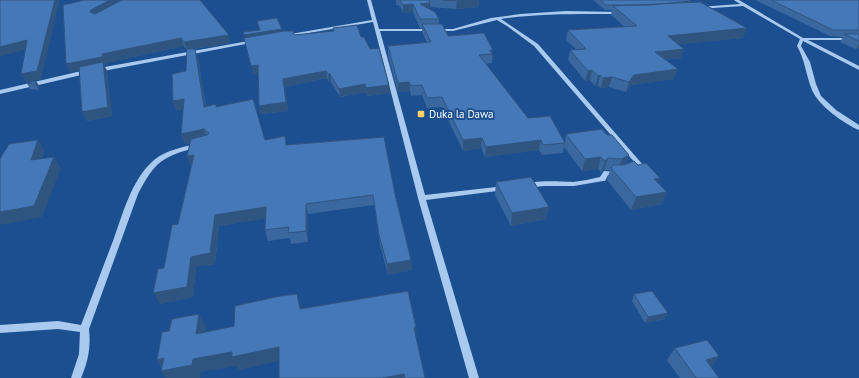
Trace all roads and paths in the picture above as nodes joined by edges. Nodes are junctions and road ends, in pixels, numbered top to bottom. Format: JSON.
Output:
{"nodes":[{"id":1,"x":369,"y":0,"type":"edge"},
{"id":2,"x":736,"y":0,"type":"edge"},
{"id":3,"x":742,"y":5,"type":"junction"},
{"id":4,"x":693,"y":8,"type":"edge"},
{"id":5,"x":627,"y":13,"type":"edge"},
{"id":6,"x":497,"y":18,"type":"junction"},
{"id":7,"x":374,"y":21,"type":"junction"},
{"id":8,"x":377,"y":30,"type":"junction"},
{"id":9,"x":280,"y":37,"type":"edge"},
{"id":10,"x":802,"y":38,"type":"junction"},
{"id":11,"x":859,"y":38,"type":"edge"},
{"id":12,"x":257,"y":40,"type":"edge"},
{"id":13,"x":859,"y":68,"type":"edge"},
{"id":14,"x":0,"y":92,"type":"edge"},
{"id":15,"x":859,"y":128,"type":"edge"},
{"id":16,"x":208,"y":143,"type":"edge"},
{"id":17,"x":521,"y":186,"type":"edge"},
{"id":18,"x":513,"y":187,"type":"edge"},
{"id":19,"x":422,"y":198,"type":"junction"},
{"id":20,"x":0,"y":329,"type":"edge"},
{"id":21,"x":84,"y":329,"type":"junction"},
{"id":22,"x":76,"y":378,"type":"edge"},
{"id":23,"x":474,"y":378,"type":"edge"}],
"edges":[{"from":1,"to":7,"type":"street"},
{"from":2,"to":3,"type":"street"},
{"from":3,"to":4,"type":"street"},
{"from":3,"to":10,"type":"street"},
{"from":5,"to":6,"type":"street"},
{"from":6,"to":8,"type":"street"},
{"from":6,"to":17,"type":"street"},
{"from":7,"to":8,"type":"street"},
{"from":7,"to":9,"type":"street"},
{"from":8,"to":19,"type":"street"},
{"from":10,"to":11,"type":"street"},
{"from":10,"to":13,"type":"street"},
{"from":10,"to":15,"type":"street"},
{"from":12,"to":14,"type":"street"},
{"from":16,"to":21,"type":"street"},
{"from":18,"to":19,"type":"street"},
{"from":19,"to":23,"type":"street"},
{"from":20,"to":21,"type":"street"},
{"from":21,"to":22,"type":"street"}]}
